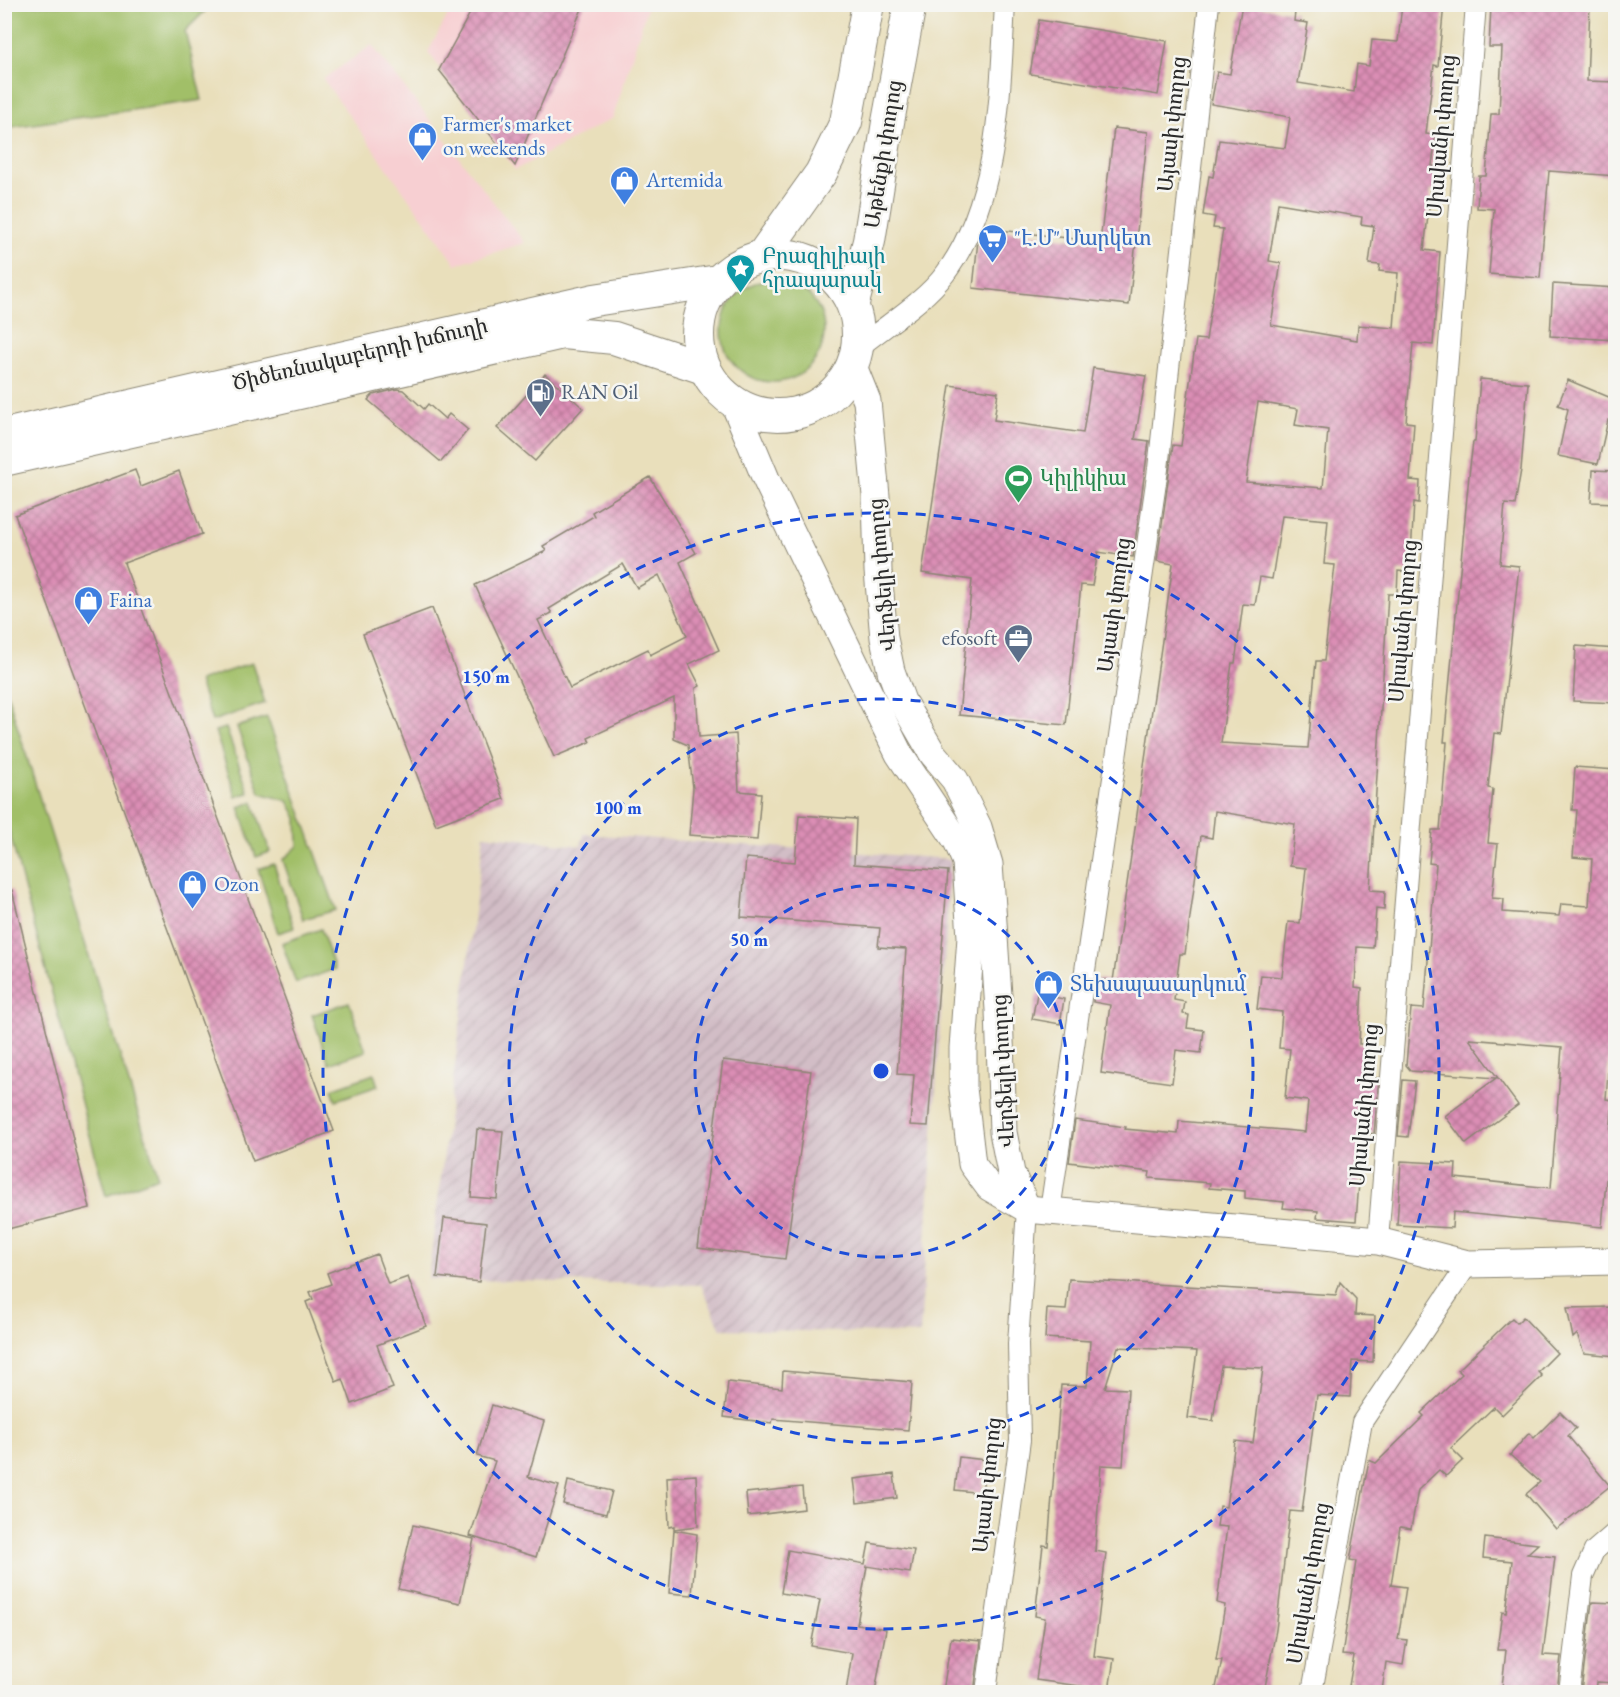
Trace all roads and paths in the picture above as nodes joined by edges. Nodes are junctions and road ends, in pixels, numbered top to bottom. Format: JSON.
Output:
{"nodes":[{"id":1,"x":868,"y":4,"type":"edge"},
{"id":2,"x":910,"y":4,"type":"edge"},
{"id":3,"x":1005,"y":4,"type":"edge"},
{"id":4,"x":1209,"y":4,"type":"edge"},
{"id":5,"x":1476,"y":4,"type":"edge"},
{"id":6,"x":762,"y":256,"type":"junction"},
{"id":7,"x":718,"y":281,"type":"junction"},
{"id":8,"x":853,"y":303,"type":"junction"},
{"id":9,"x":856,"y":357,"type":"junction"},
{"id":10,"x":704,"y":368,"type":"junction"},
{"id":11,"x":734,"y":403,"type":"junction"},
{"id":12,"x":4,"y":435,"type":"edge"},
{"id":13,"x":4,"y":460,"type":"edge"},
{"id":14,"x":1038,"y":1210,"type":"junction"},
{"id":15,"x":1378,"y":1241,"type":"junction"},
{"id":16,"x":1616,"y":1261,"type":"edge"},
{"id":17,"x":1468,"y":1264,"type":"junction"},
{"id":18,"x":1616,"y":1532,"type":"edge"},
{"id":19,"x":986,"y":1692,"type":"edge"},
{"id":20,"x":1312,"y":1692,"type":"edge"},
{"id":21,"x":1569,"y":1692,"type":"edge"}],
"edges":[{"from":1,"to":6,"type":"main road","name":"Աթենքի փողոց"},
{"from":2,"to":8,"type":"main road","name":"Աթենքի փողոց"},
{"from":3,"to":9,"type":"street"},
{"from":4,"to":14,"type":"street","name":"Այասի փողոց"},
{"from":5,"to":15,"type":"street","name":"Սիսվանի փողոց"},
{"from":6,"to":7,"type":"main road"},
{"from":6,"to":8,"type":"main road"},
{"from":7,"to":10,"type":"main road"},
{"from":7,"to":12,"type":"main road","name":"Ծիծեռնակաբերդի խճուղի"},
{"from":8,"to":9,"type":"main road"},
{"from":9,"to":11,"type":"main road"},
{"from":9,"to":14,"type":"street","name":"Վերֆելի փողոց"},
{"from":10,"to":11,"type":"main road"},
{"from":10,"to":13,"type":"main road","name":"Ծիծեռնակաբերդի խճուղի"},
{"from":11,"to":14,"type":"street"},
{"from":14,"to":15,"type":"street"},
{"from":14,"to":19,"type":"street","name":"Այասի փողոց"},
{"from":15,"to":17,"type":"street"},
{"from":16,"to":17,"type":"street"},
{"from":17,"to":20,"type":"street","name":"Սիսվանի փողոց"},
{"from":18,"to":21,"type":"street"}]}
